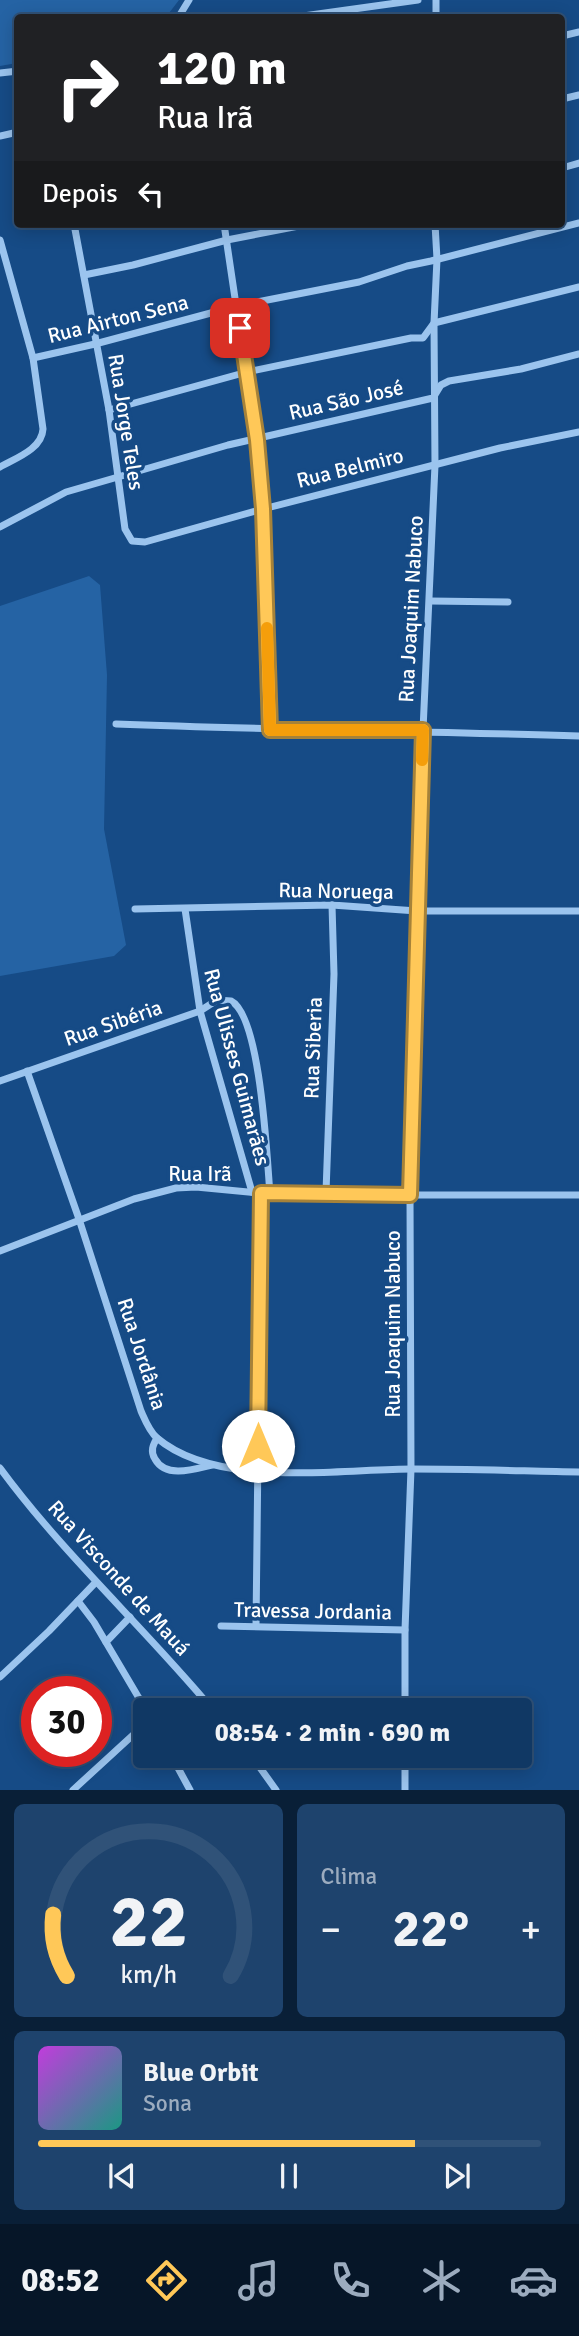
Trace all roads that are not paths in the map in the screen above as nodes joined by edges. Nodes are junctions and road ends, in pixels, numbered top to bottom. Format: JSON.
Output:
{"nodes":[{"id":1,"x":418,"y":0,"type":"edge"},
{"id":2,"x":318,"y":14,"type":"edge"},
{"id":3,"x":75,"y":228,"type":"edge"},
{"id":4,"x":225,"y":228,"type":"edge"},
{"id":5,"x":288,"y":228,"type":"edge"},
{"id":6,"x":435,"y":228,"type":"edge"},
{"id":7,"x":559,"y":228,"type":"edge"},
{"id":8,"x":0,"y":240,"type":"edge"},
{"id":9,"x":227,"y":240,"type":"junction"},
{"id":10,"x":437,"y":259,"type":"junction"},
{"id":11,"x":84,"y":275,"type":"junction"},
{"id":12,"x":579,"y":287,"type":"edge"},
{"id":13,"x":237,"y":306,"type":"junction"},
{"id":14,"x":434,"y":323,"type":"junction"},
{"id":15,"x":95,"y":344,"type":"junction"},
{"id":16,"x":579,"y":354,"type":"edge"},
{"id":17,"x":33,"y":358,"type":"junction"},
{"id":18,"x":247,"y":372,"type":"junction"},
{"id":19,"x":433,"y":398,"type":"junction"},
{"id":20,"x":109,"y":410,"type":"junction"},
{"id":21,"x":579,"y":432,"type":"edge"},
{"id":22,"x":257,"y":440,"type":"junction"},
{"id":23,"x":435,"y":465,"type":"junction"},
{"id":24,"x":0,"y":467,"type":"edge"},
{"id":25,"x":118,"y":477,"type":"junction"},
{"id":26,"x":263,"y":509,"type":"junction"},
{"id":27,"x":0,"y":527,"type":"edge"},
{"id":28,"x":132,"y":541,"type":"joint"},
{"id":29,"x":430,"y":601,"type":"junction"},
{"id":30,"x":508,"y":602,"type":"dead end"},
{"id":31,"x":116,"y":724,"type":"dead end"},
{"id":32,"x":270,"y":730,"type":"junction"},
{"id":33,"x":423,"y":730,"type":"junction"},
{"id":34,"x":579,"y":736,"type":"edge"},
{"id":35,"x":332,"y":905,"type":"junction"},
{"id":36,"x":135,"y":909,"type":"dead end"},
{"id":37,"x":185,"y":909,"type":"junction"},
{"id":38,"x":417,"y":911,"type":"junction"},
{"id":39,"x":579,"y":911,"type":"edge"},
{"id":40,"x":200,"y":1010,"type":"junction"},
{"id":41,"x":27,"y":1071,"type":"junction"},
{"id":42,"x":0,"y":1081,"type":"edge"},
{"id":43,"x":252,"y":1192,"type":"junction"},
{"id":44,"x":326,"y":1192,"type":"junction"},
{"id":45,"x":261,"y":1193,"type":"junction"},
{"id":46,"x":270,"y":1195,"type":"junction"},
{"id":47,"x":410,"y":1195,"type":"junction"},
{"id":48,"x":579,"y":1195,"type":"edge"},
{"id":49,"x":79,"y":1219,"type":"junction"},
{"id":50,"x":0,"y":1251,"type":"edge"},
{"id":51,"x":157,"y":1438,"type":"junction"},
{"id":52,"x":216,"y":1464,"type":"junction"},
{"id":53,"x":0,"y":1468,"type":"edge"},
{"id":54,"x":411,"y":1469,"type":"junction"},
{"id":55,"x":258,"y":1472,"type":"junction"},
{"id":56,"x":579,"y":1472,"type":"edge"},
{"id":57,"x":96,"y":1582,"type":"junction"},
{"id":58,"x":78,"y":1601,"type":"junction"},
{"id":59,"x":130,"y":1617,"type":"junction"},
{"id":60,"x":221,"y":1626,"type":"dead end"},
{"id":61,"x":256,"y":1626,"type":"junction"},
{"id":62,"x":405,"y":1630,"type":"junction"},
{"id":63,"x":106,"y":1642,"type":"junction"},
{"id":64,"x":0,"y":1677,"type":"edge"},
{"id":65,"x":139,"y":1698,"type":"edge"},
{"id":66,"x":202,"y":1698,"type":"edge"},
{"id":67,"x":405,"y":1698,"type":"edge"},
{"id":68,"x":133,"y":1735,"type":"edge"},
{"id":69,"x":178,"y":1768,"type":"edge"},
{"id":70,"x":260,"y":1768,"type":"edge"},
{"id":71,"x":405,"y":1768,"type":"edge"},
{"id":72,"x":73,"y":1790,"type":"edge"},
{"id":73,"x":190,"y":1790,"type":"edge"},
{"id":74,"x":276,"y":1790,"type":"edge"},
{"id":75,"x":405,"y":1790,"type":"edge"}],
"edges":[{"from":1,"to":2,"type":"street"},
{"from":3,"to":11,"type":"street","name":"Rua Jorge Teles"},
{"from":4,"to":9,"type":"street"},
{"from":5,"to":9,"type":"street"},
{"from":6,"to":10,"type":"street","name":"Rua Joaquim Nabuco"},
{"from":7,"to":10,"type":"street","name":"Rua Airton Sena"},
{"from":8,"to":17,"type":"street"},
{"from":9,"to":11,"type":"street"},
{"from":9,"to":13,"type":"street"},
{"from":10,"to":13,"type":"street","name":"Rua Airton Sena"},
{"from":10,"to":14,"type":"street","name":"Rua Joaquim Nabuco"},
{"from":11,"to":15,"type":"street","name":"Rua Jorge Teles"},
{"from":12,"to":14,"type":"street"},
{"from":13,"to":15,"type":"street","name":"Rua Airton Sena"},
{"from":13,"to":18,"type":"street"},
{"from":14,"to":18,"type":"street"},
{"from":14,"to":19,"type":"street","name":"Rua Joaquim Nabuco"},
{"from":15,"to":17,"type":"street","name":"Rua Airton Sena"},
{"from":15,"to":20,"type":"street","name":"Rua Jorge Teles"},
{"from":16,"to":19,"type":"street","name":"Rua São José"},
{"from":17,"to":24,"type":"street"},
{"from":18,"to":20,"type":"street"},
{"from":18,"to":22,"type":"street"},
{"from":19,"to":22,"type":"street","name":"Rua São José"},
{"from":19,"to":23,"type":"street","name":"Rua Joaquim Nabuco"},
{"from":20,"to":25,"type":"street","name":"Rua Jorge Teles"},
{"from":21,"to":23,"type":"street","name":"Rua Belmiro"},
{"from":22,"to":25,"type":"street","name":"Rua São José"},
{"from":22,"to":26,"type":"street"},
{"from":23,"to":26,"type":"street","name":"Rua Belmiro"},
{"from":23,"to":29,"type":"street","name":"Rua Joaquim Nabuco"},
{"from":25,"to":27,"type":"street","name":"Rua São José"},
{"from":25,"to":28,"type":"street","name":"Rua Jorge Teles"},
{"from":26,"to":28,"type":"street","name":"Rua Belmiro"},
{"from":26,"to":32,"type":"street"},
{"from":29,"to":30,"type":"street"},
{"from":29,"to":33,"type":"street","name":"Rua Joaquim Nabuco"},
{"from":31,"to":32,"type":"street"},
{"from":32,"to":33,"type":"street"},
{"from":33,"to":34,"type":"street"},
{"from":33,"to":38,"type":"street","name":"Rua Joaquim Nabuco"},
{"from":35,"to":37,"type":"street","name":"Rua Noruega"},
{"from":35,"to":38,"type":"street","name":"Rua Noruega"},
{"from":35,"to":44,"type":"street","name":"Rua Siberia"},
{"from":36,"to":37,"type":"street","name":"Rua Noruega"},
{"from":37,"to":40,"type":"street","name":"Rua Ulisses Guimarães"},
{"from":38,"to":39,"type":"street","name":"Rua Noruega"},
{"from":38,"to":47,"type":"street","name":"Rua Joaquim Nabuco"},
{"from":40,"to":41,"type":"street","name":"Rua Sibéria"},
{"from":40,"to":43,"type":"street","name":"Rua Ulisses Guimarães"},
{"from":40,"to":46,"type":"street","name":"Rua Sibéria"},
{"from":41,"to":42,"type":"street","name":"Rua Sibéria"},
{"from":41,"to":49,"type":"street","name":"Rua Jordânia"},
{"from":43,"to":45,"type":"street","name":"Rua Irã"},
{"from":43,"to":49,"type":"street","name":"Rua Irã"},
{"from":44,"to":46,"type":"street","name":"Rua Irã"},
{"from":44,"to":47,"type":"street","name":"Rua Irã"},
{"from":45,"to":46,"type":"street","name":"Rua Irã"},
{"from":45,"to":55,"type":"street"},
{"from":47,"to":48,"type":"street","name":"Rua Irã"},
{"from":47,"to":54,"type":"street","name":"Rua Joaquim Nabuco"},
{"from":49,"to":50,"type":"street","name":"Rua Irã"},
{"from":49,"to":51,"type":"street","name":"Rua Jordânia"},
{"from":51,"to":52,"type":"street","name":"Rua Jordânia"},
{"from":51,"to":52,"type":"street"},
{"from":52,"to":55,"type":"street","name":"Rua Jordânia"},
{"from":53,"to":57,"type":"street","name":"Rua Visconde de Mauá"},
{"from":54,"to":55,"type":"street","name":"Rua Jordânia"},
{"from":54,"to":56,"type":"street","name":"Rua Jordânia"},
{"from":54,"to":62,"type":"street","name":"Rua Joaquim Nabuco"},
{"from":55,"to":61,"type":"street"},
{"from":57,"to":58,"type":"street"},
{"from":57,"to":59,"type":"street","name":"Rua Visconde de Mauá"},
{"from":58,"to":63,"type":"street"},
{"from":58,"to":64,"type":"street"},
{"from":59,"to":63,"type":"street"},
{"from":59,"to":66,"type":"street","name":"Rua Visconde de Mauá"},
{"from":60,"to":61,"type":"street","name":"Travessa Jordania"},
{"from":61,"to":62,"type":"street","name":"Travessa Jordania"},
{"from":62,"to":67,"type":"street","name":"Rua Joaquim Nabuco"},
{"from":63,"to":65,"type":"street"},
{"from":68,"to":72,"type":"street"},
{"from":69,"to":73,"type":"street"},
{"from":70,"to":74,"type":"street"},
{"from":71,"to":75,"type":"street"}]}
